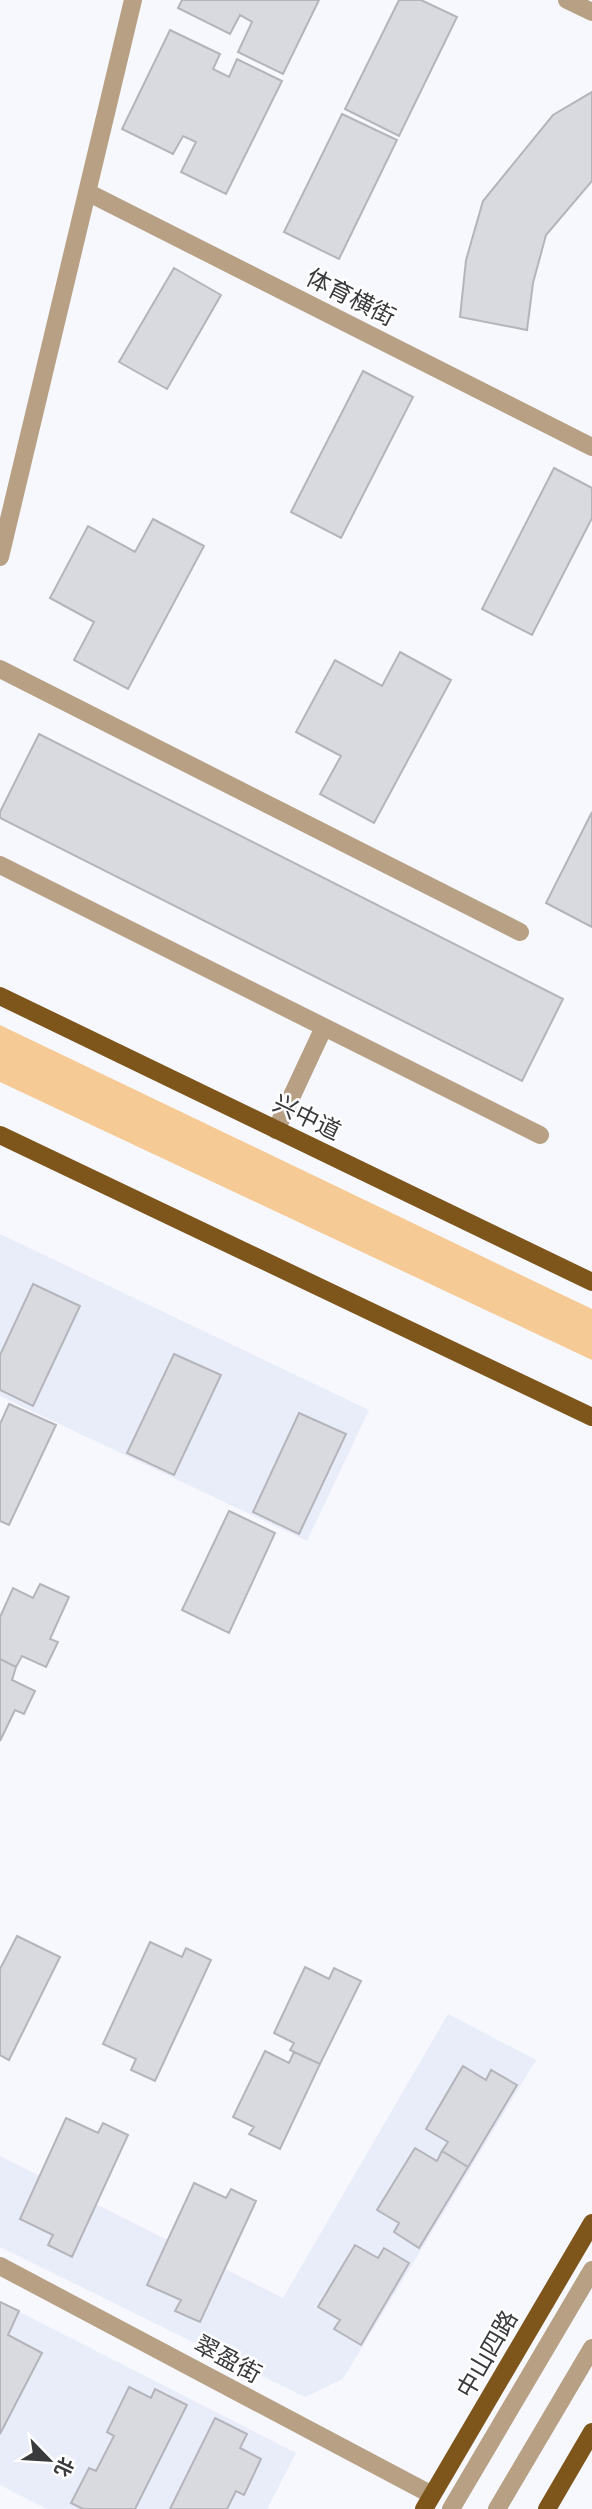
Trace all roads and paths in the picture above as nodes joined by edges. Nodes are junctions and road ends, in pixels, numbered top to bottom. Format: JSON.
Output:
{"nodes":[{"id":1,"x":133,"y":0,"type":"edge"},
{"id":2,"x":567,"y":0,"type":"edge"},
{"id":3,"x":592,"y":12,"type":"edge"},
{"id":4,"x":87,"y":192,"type":"junction"},
{"id":5,"x":592,"y":447,"type":"edge"},
{"id":6,"x":0,"y":557,"type":"edge"},
{"id":7,"x":0,"y":668,"type":"edge"},
{"id":8,"x":0,"y":865,"type":"edge"},
{"id":9,"x":520,"y":932,"type":"dead end"},
{"id":10,"x":0,"y":996,"type":"edge"},
{"id":11,"x":324,"y":1027,"type":"junction"},
{"id":12,"x":276,"y":1130,"type":"junction"},
{"id":13,"x":0,"y":1135,"type":"edge"},
{"id":14,"x":540,"y":1135,"type":"dead end"},
{"id":15,"x":592,"y":1282,"type":"edge"},
{"id":16,"x":592,"y":1417,"type":"edge"},
{"id":17,"x":592,"y":2223,"type":"edge"},
{"id":18,"x":0,"y":2266,"type":"edge"},
{"id":19,"x":592,"y":2270,"type":"edge"},
{"id":20,"x":592,"y":2348,"type":"edge"},
{"id":21,"x":592,"y":2432,"type":"edge"},
{"id":22,"x":428,"y":2502,"type":"edge"},
{"id":23,"x":451,"y":2509,"type":"edge"},
{"id":24,"x":497,"y":2509,"type":"edge"},
{"id":25,"x":547,"y":2509,"type":"edge"}],
"edges":[{"from":1,"to":4,"type":"street"},
{"from":2,"to":3,"type":"street"},
{"from":4,"to":5,"type":"street","name":"体育横街"},
{"from":4,"to":6,"type":"street"},
{"from":7,"to":9,"type":"street"},
{"from":8,"to":11,"type":"street"},
{"from":10,"to":12,"type":"main road","name":"兴中道"},
{"from":11,"to":12,"type":"street"},
{"from":11,"to":14,"type":"street"},
{"from":12,"to":15,"type":"main road","name":"兴中道"},
{"from":13,"to":16,"type":"main road"},
{"from":17,"to":22,"type":"main road","name":"中山四路"},
{"from":18,"to":22,"type":"street","name":"翠盈街"},
{"from":19,"to":23,"type":"street"},
{"from":20,"to":24,"type":"street"},
{"from":21,"to":25,"type":"main road"}]}
